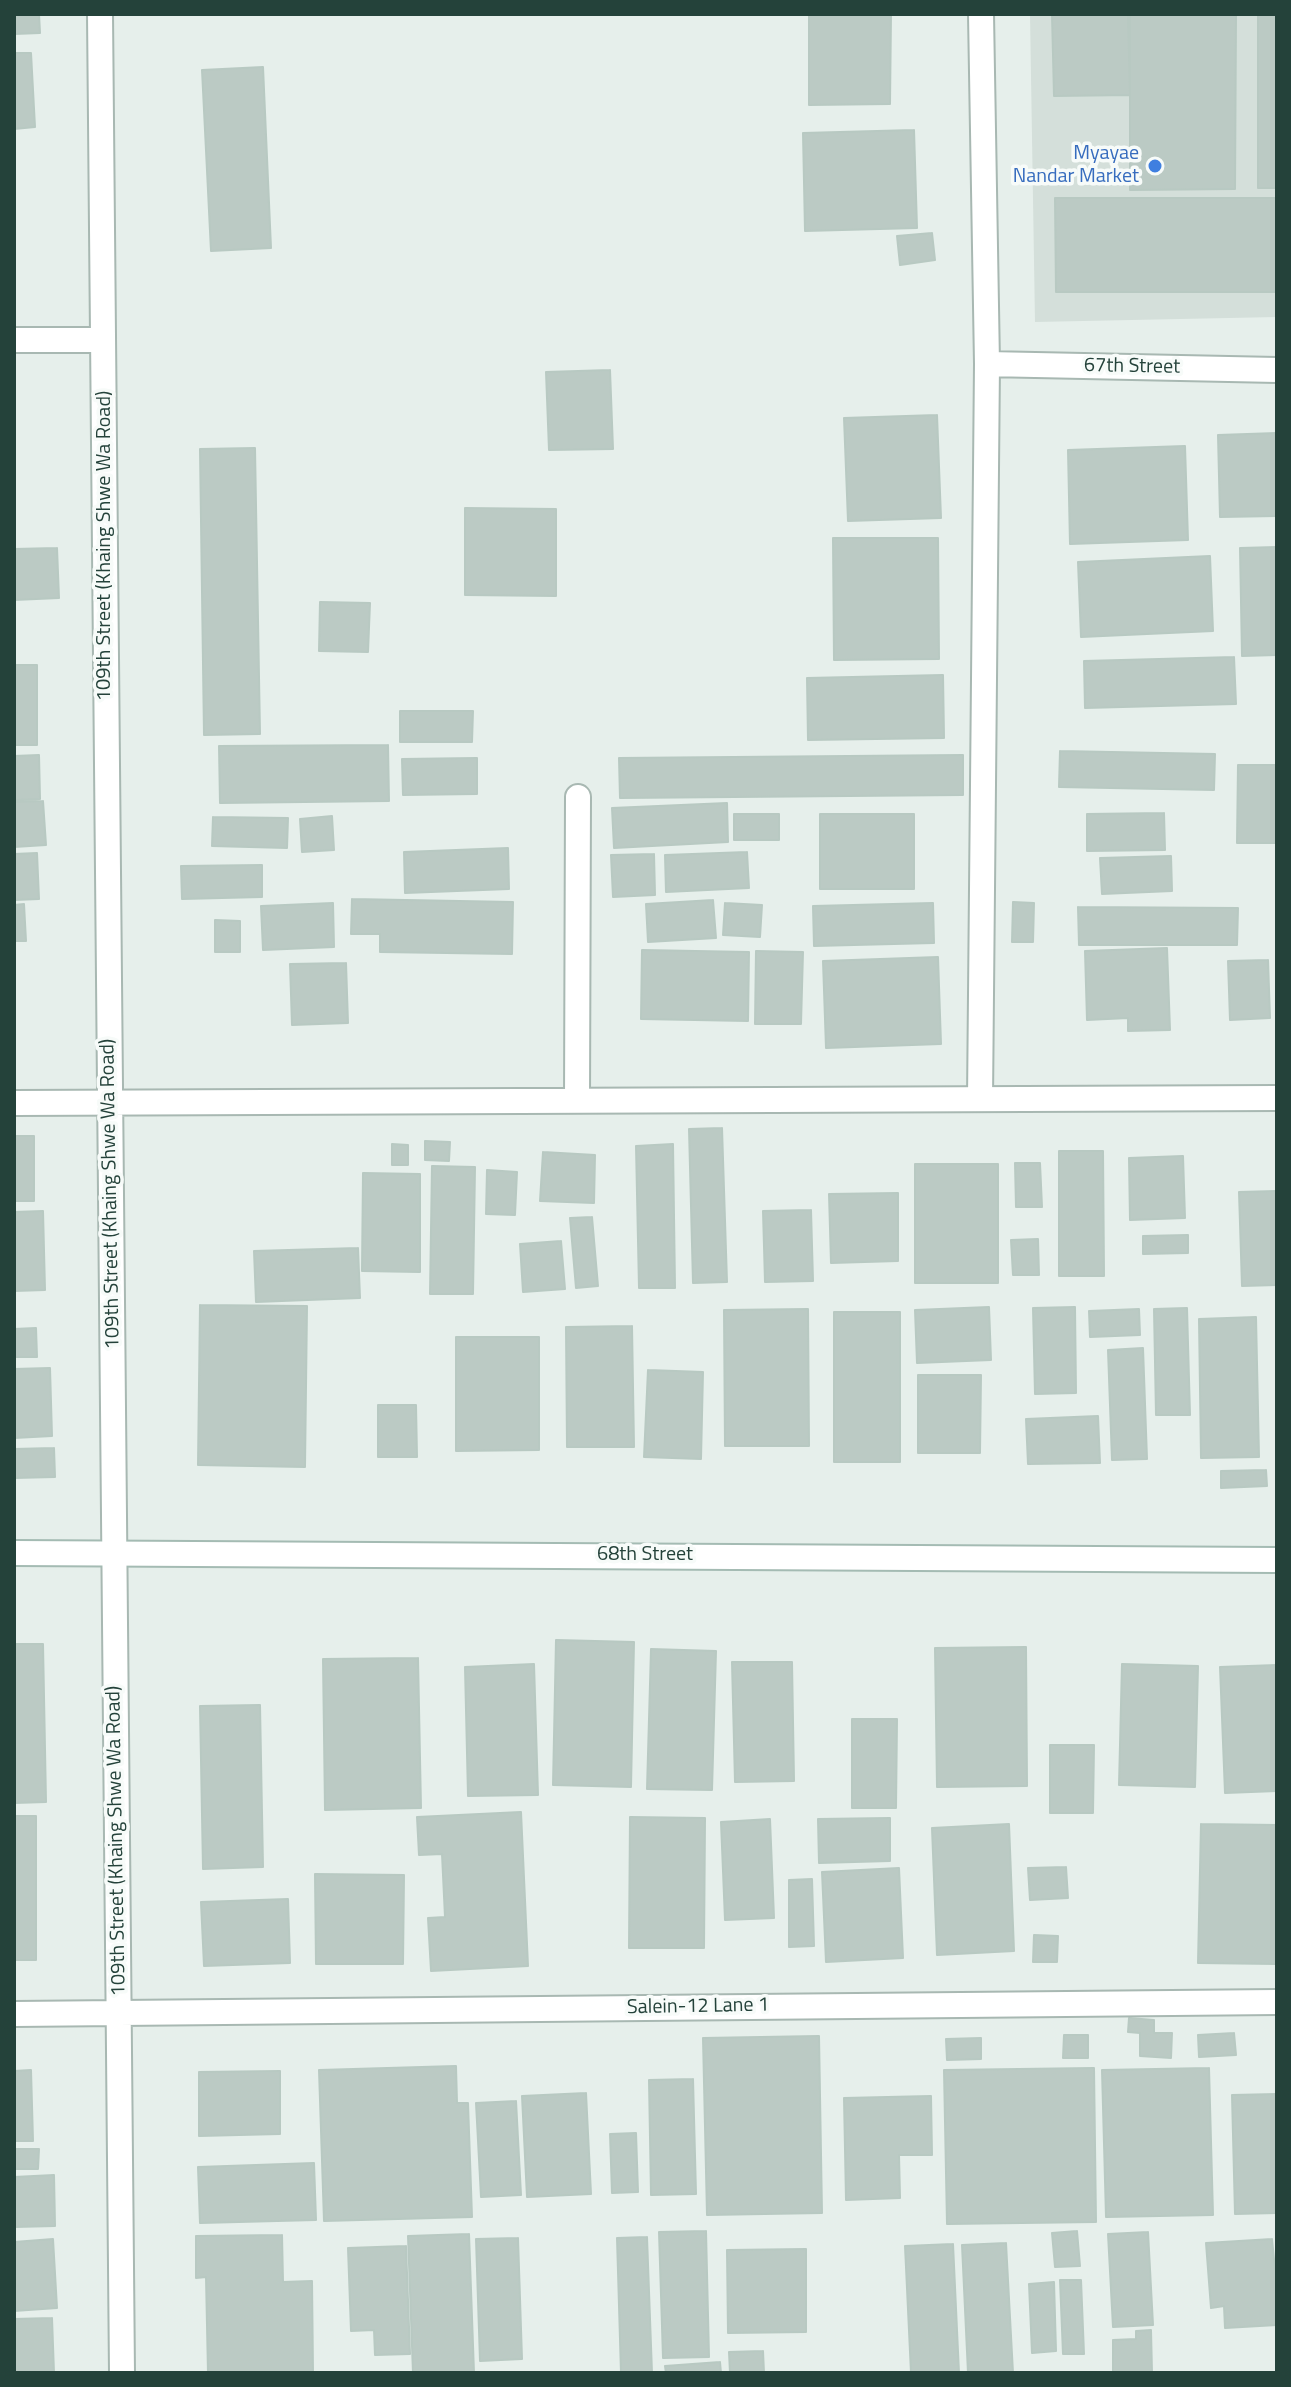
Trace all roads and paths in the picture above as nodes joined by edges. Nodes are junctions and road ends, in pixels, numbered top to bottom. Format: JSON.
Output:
{"nodes":[{"id":1,"x":100,"y":14,"type":"edge"},
{"id":2,"x":981,"y":14,"type":"edge"},
{"id":3,"x":14,"y":340,"type":"edge"},
{"id":4,"x":103,"y":340,"type":"junction"},
{"id":5,"x":987,"y":364,"type":"junction"},
{"id":6,"x":1277,"y":370,"type":"edge"},
{"id":7,"x":578,"y":797,"type":"dead end"},
{"id":8,"x":1277,"y":1098,"type":"edge"},
{"id":9,"x":980,"y":1099,"type":"junction"},
{"id":10,"x":577,"y":1101,"type":"junction"},
{"id":11,"x":14,"y":1103,"type":"edge"},
{"id":12,"x":110,"y":1103,"type":"junction"},
{"id":13,"x":114,"y":1552,"type":"junction"},
{"id":14,"x":14,"y":1553,"type":"edge"},
{"id":15,"x":1277,"y":1560,"type":"edge"},
{"id":16,"x":1277,"y":2002,"type":"edge"},
{"id":17,"x":119,"y":2013,"type":"junction"},
{"id":18,"x":14,"y":2014,"type":"edge"},
{"id":19,"x":122,"y":2373,"type":"edge"}],
"edges":[{"from":1,"to":4,"type":"street","name":"109th Street (Khaing Shwe Wa Road)"},
{"from":2,"to":5,"type":"street"},
{"from":3,"to":4,"type":"street"},
{"from":4,"to":12,"type":"street","name":"109th Street (Khaing Shwe Wa Road)"},
{"from":5,"to":6,"type":"street","name":"67th Street"},
{"from":5,"to":9,"type":"street"},
{"from":7,"to":10,"type":"street"},
{"from":8,"to":9,"type":"street"},
{"from":9,"to":10,"type":"street"},
{"from":10,"to":12,"type":"street"},
{"from":11,"to":12,"type":"street"},
{"from":12,"to":13,"type":"street","name":"109th Street (Khaing Shwe Wa Road)"},
{"from":13,"to":14,"type":"street","name":"68th Street"},
{"from":13,"to":15,"type":"street","name":"68th Street"},
{"from":13,"to":17,"type":"street","name":"109th Street (Khaing Shwe Wa Road)"},
{"from":16,"to":17,"type":"street","name":"Salein-12 Lane 1"},
{"from":17,"to":18,"type":"street","name":"Salein-12 Lane 1"},
{"from":17,"to":19,"type":"street","name":"109th Street (Khaing Shwe Wa Road)"}]}
